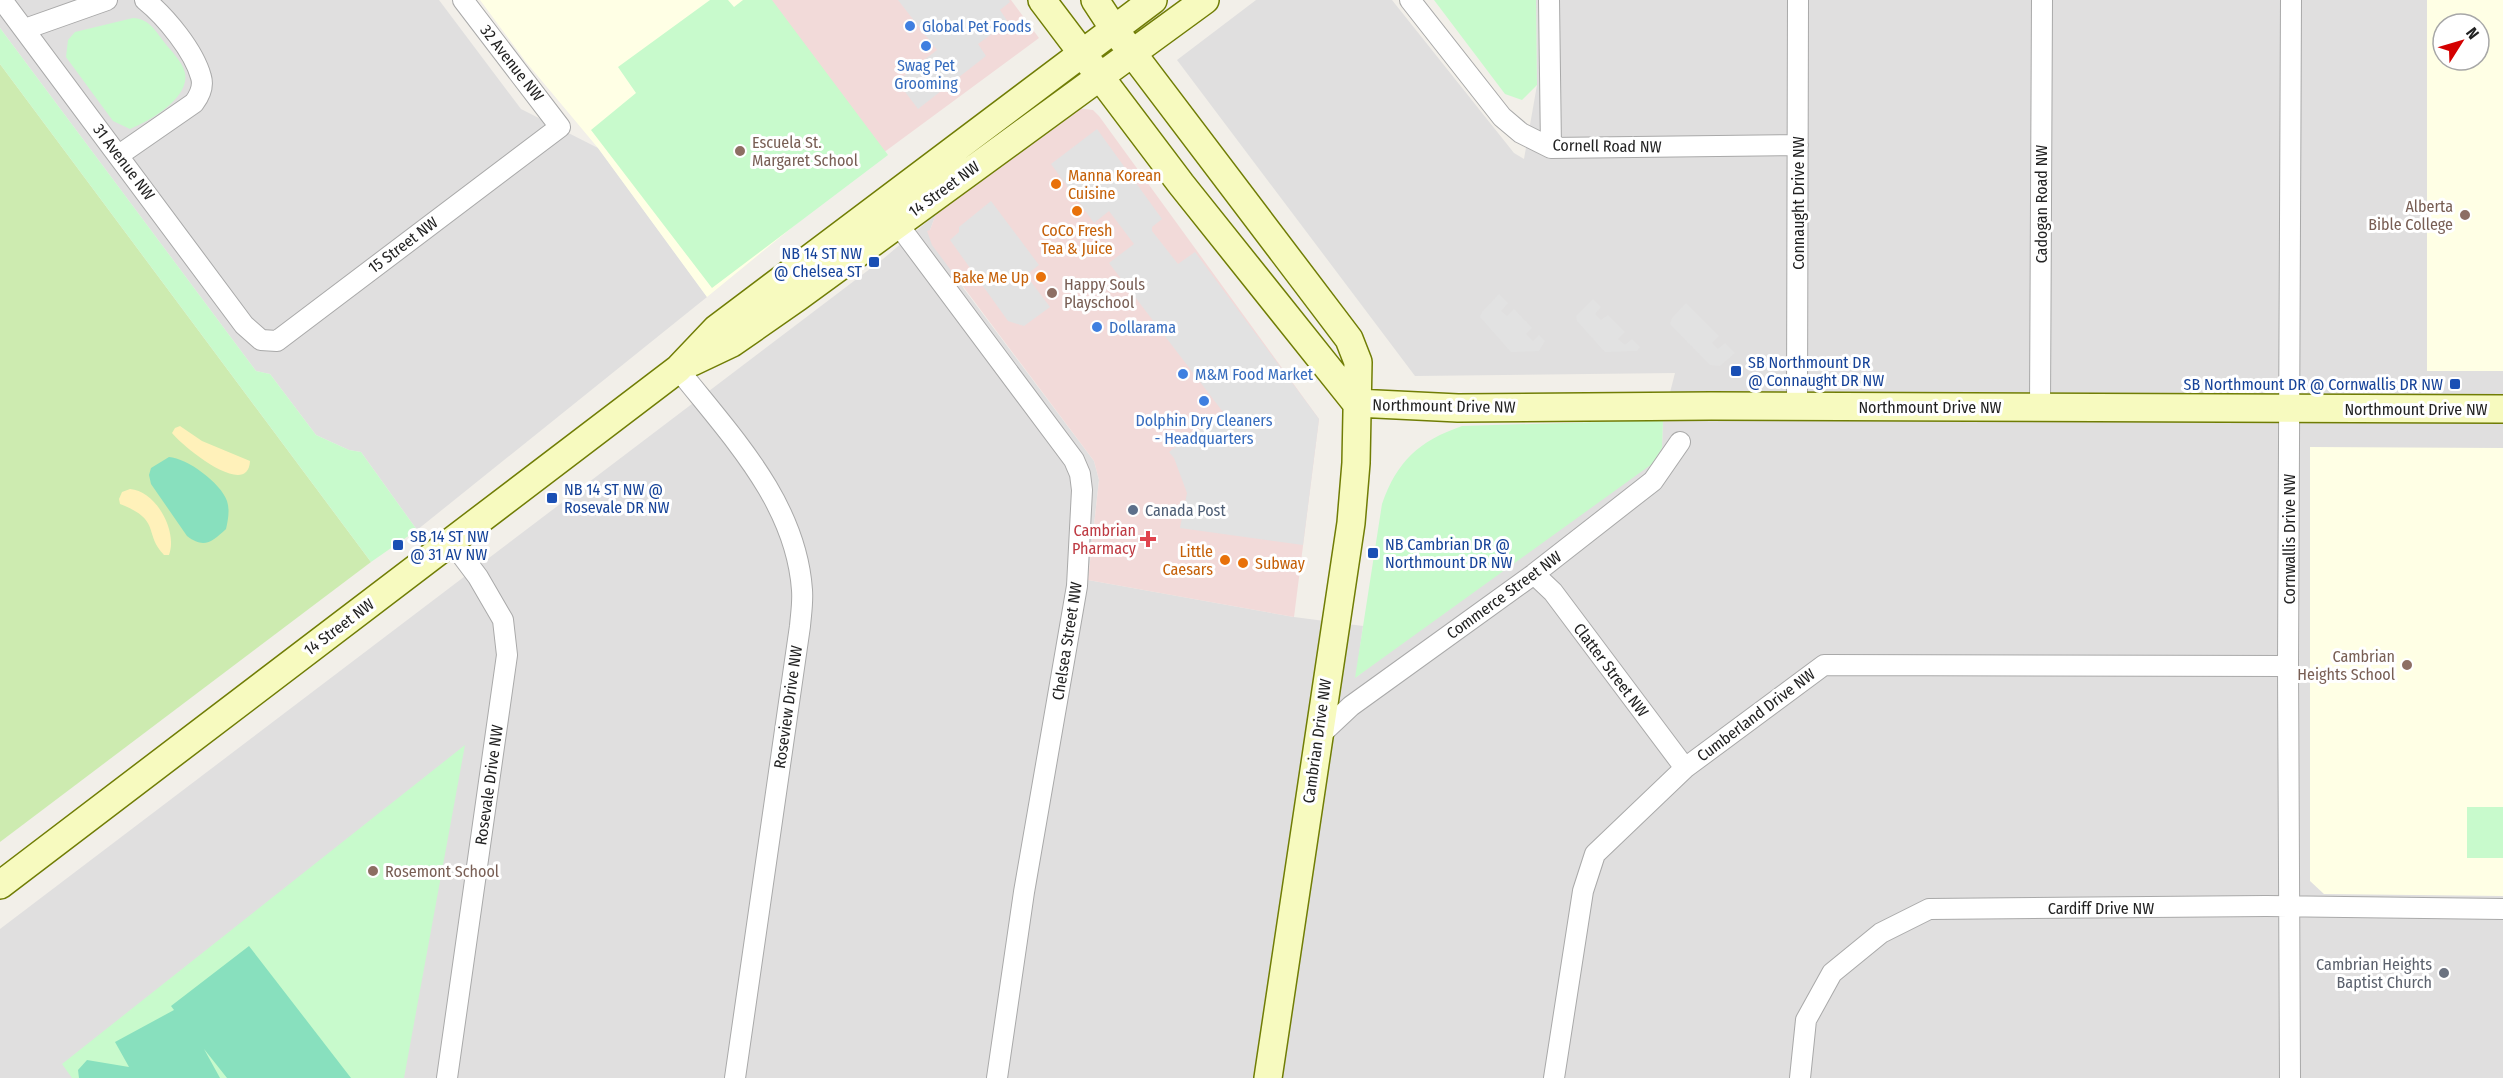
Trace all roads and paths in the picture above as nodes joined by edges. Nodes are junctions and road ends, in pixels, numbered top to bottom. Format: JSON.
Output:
{"nodes":[{"id":1,"x":2,"y":0,"type":"edge"},
{"id":2,"x":107,"y":0,"type":"edge"},
{"id":3,"x":146,"y":0,"type":"edge"},
{"id":4,"x":463,"y":0,"type":"edge"},
{"id":5,"x":1042,"y":0,"type":"edge"},
{"id":6,"x":1095,"y":0,"type":"edge"},
{"id":7,"x":1153,"y":0,"type":"edge"},
{"id":8,"x":1205,"y":0,"type":"edge"},
{"id":9,"x":1410,"y":0,"type":"edge"},
{"id":10,"x":1550,"y":0,"type":"edge"},
{"id":11,"x":1797,"y":0,"type":"edge"},
{"id":12,"x":2042,"y":0,"type":"edge"},
{"id":13,"x":2291,"y":0,"type":"edge"},
{"id":14,"x":25,"y":29,"type":"junction"},
{"id":15,"x":1114,"y":30,"type":"junction"},
{"id":16,"x":1082,"y":54,"type":"junction"},
{"id":17,"x":1133,"y":54,"type":"junction"},
{"id":18,"x":1100,"y":77,"type":"junction"},
{"id":19,"x":560,"y":127,"type":"joint"},
{"id":20,"x":1798,"y":145,"type":"junction"},
{"id":21,"x":1551,"y":147,"type":"junction"},
{"id":22,"x":119,"y":155,"type":"junction"},
{"id":23,"x":897,"y":223,"type":"junction"},
{"id":24,"x":244,"y":325,"type":"joint"},
{"id":25,"x":678,"y":369,"type":"junction"},
{"id":26,"x":1356,"y":403,"type":"junction"},
{"id":27,"x":1797,"y":406,"type":"junction"},
{"id":28,"x":2040,"y":407,"type":"junction"},
{"id":29,"x":2290,"y":408,"type":"junction"},
{"id":30,"x":2503,"y":409,"type":"edge"},
{"id":31,"x":1680,"y":442,"type":"dead end"},
{"id":32,"x":451,"y":541,"type":"junction"},
{"id":33,"x":1534,"y":574,"type":"junction"},
{"id":34,"x":2288,"y":666,"type":"junction"},
{"id":35,"x":1318,"y":737,"type":"junction"},
{"id":36,"x":1684,"y":768,"type":"junction"},
{"id":37,"x":0,"y":885,"type":"edge"},
{"id":38,"x":2289,"y":907,"type":"junction"},
{"id":39,"x":2503,"y":909,"type":"edge"},
{"id":40,"x":447,"y":1078,"type":"edge"},
{"id":41,"x":735,"y":1078,"type":"edge"},
{"id":42,"x":997,"y":1078,"type":"edge"},
{"id":43,"x":1268,"y":1078,"type":"edge"},
{"id":44,"x":1554,"y":1078,"type":"edge"},
{"id":45,"x":1800,"y":1078,"type":"edge"},
{"id":46,"x":2290,"y":1078,"type":"edge"}],
"edges":[{"from":1,"to":14,"type":"street","name":"31 Avenue NW"},
{"from":2,"to":14,"type":"street"},
{"from":3,"to":22,"type":"street"},
{"from":4,"to":19,"type":"street","name":"32 Avenue NW"},
{"from":5,"to":16,"type":"street","name":"Northmount Drive NW"},
{"from":6,"to":15,"type":"street","name":"Northmount Drive NW"},
{"from":7,"to":15,"type":"street","name":"14 Street NW"},
{"from":8,"to":17,"type":"street","name":"14 Street NW"},
{"from":9,"to":21,"type":"street","name":"Cornell Road NW"},
{"from":10,"to":21,"type":"street"},
{"from":11,"to":20,"type":"street","name":"Connaught Drive NW"},
{"from":12,"to":28,"type":"street","name":"Cadogan Road NW"},
{"from":13,"to":29,"type":"street","name":"Cornwallis Drive NW"},
{"from":14,"to":22,"type":"street","name":"31 Avenue NW"},
{"from":15,"to":16,"type":"street","name":"14 Street NW"},
{"from":15,"to":17,"type":"street","name":"Northmount Drive NW"},
{"from":16,"to":18,"type":"street","name":"Northmount Drive NW"},
{"from":16,"to":25,"type":"street","name":"14 Street NW"},
{"from":17,"to":18,"type":"street","name":"14 Street NW"},
{"from":17,"to":26,"type":"street","name":"Northmount Drive NW"},
{"from":18,"to":23,"type":"street","name":"14 Street NW"},
{"from":18,"to":26,"type":"street","name":"Northmount Drive NW"},
{"from":19,"to":24,"type":"street","name":"15 Street NW"},
{"from":20,"to":21,"type":"street","name":"Cornell Road NW"},
{"from":20,"to":27,"type":"street","name":"Connaught Drive NW"},
{"from":22,"to":24,"type":"street","name":"31 Avenue NW"},
{"from":23,"to":25,"type":"street","name":"14 Street NW"},
{"from":23,"to":42,"type":"street","name":"Chelsea Street NW"},
{"from":25,"to":32,"type":"street","name":"14 Street NW"},
{"from":25,"to":41,"type":"street","name":"Roseview Drive NW"},
{"from":26,"to":27,"type":"street","name":"Northmount Drive NW"},
{"from":26,"to":35,"type":"street","name":"Cambrian Drive NW"},
{"from":27,"to":28,"type":"street","name":"Northmount Drive NW"},
{"from":28,"to":29,"type":"street","name":"Northmount Drive NW"},
{"from":29,"to":30,"type":"street","name":"Northmount Drive NW"},
{"from":29,"to":34,"type":"street","name":"Cornwallis Drive NW"},
{"from":31,"to":33,"type":"street","name":"Commerce Street NW"},
{"from":32,"to":37,"type":"street","name":"14 Street NW"},
{"from":32,"to":40,"type":"street","name":"Rosevale Drive NW"},
{"from":33,"to":35,"type":"street","name":"Commerce Street NW"},
{"from":33,"to":36,"type":"street","name":"Clatter Street NW"},
{"from":34,"to":36,"type":"street","name":"Cumberland Drive NW"},
{"from":34,"to":38,"type":"street","name":"Cornwallis Drive NW"},
{"from":35,"to":43,"type":"street","name":"Cambrian Drive NW"},
{"from":36,"to":44,"type":"street","name":"Cumberland Drive NW"},
{"from":38,"to":39,"type":"street","name":"Cardiff Drive NW"},
{"from":38,"to":45,"type":"street","name":"Cardiff Drive NW"},
{"from":38,"to":46,"type":"street","name":"Cornwallis Drive NW"}]}
